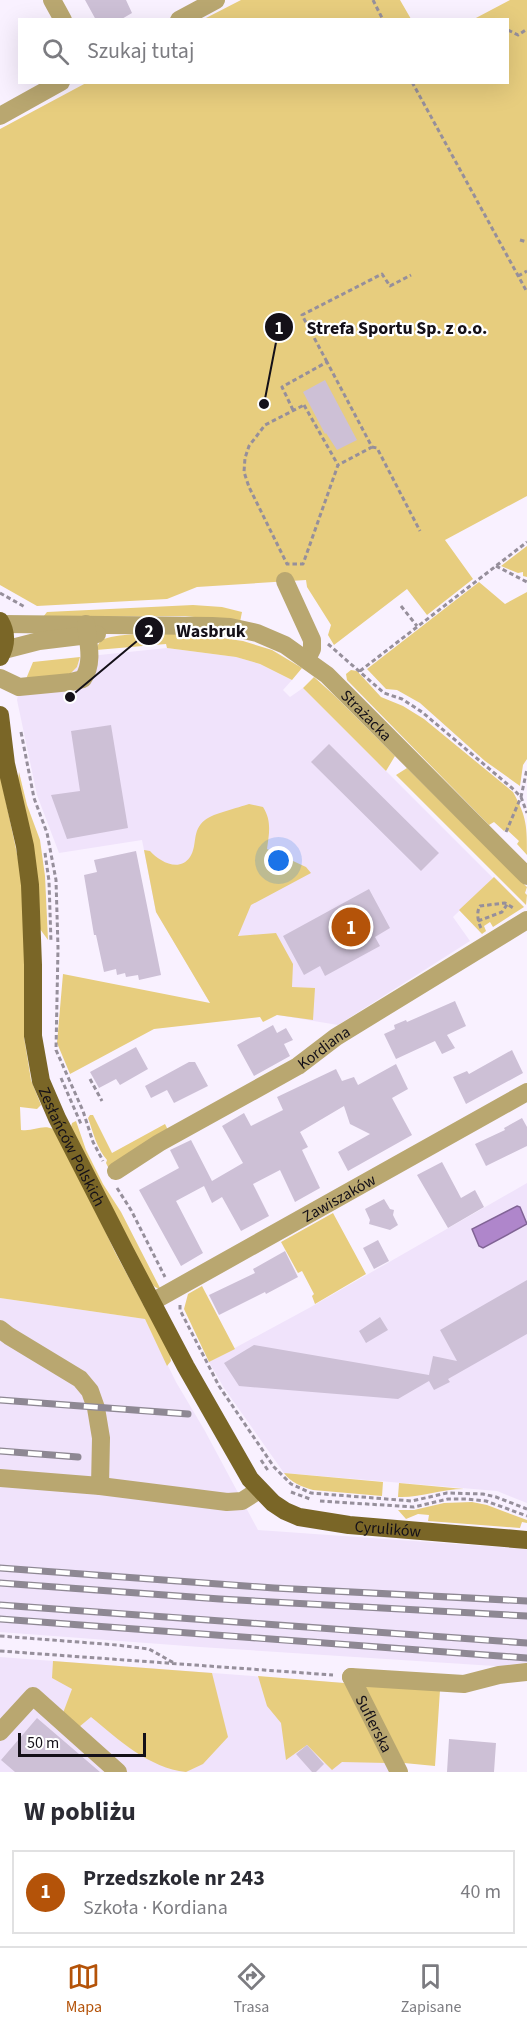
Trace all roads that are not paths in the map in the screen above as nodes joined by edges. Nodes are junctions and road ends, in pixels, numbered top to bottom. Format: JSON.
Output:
{"nodes":[{"id":1,"x":52,"y":0,"type":"edge"},
{"id":2,"x":216,"y":0,"type":"edge"},
{"id":3,"x":62,"y":18,"type":"edge"},
{"id":4,"x":183,"y":18,"type":"edge"},
{"id":5,"x":57,"y":84,"type":"edge"},
{"id":6,"x":0,"y":116,"type":"edge"},
{"id":7,"x":285,"y":582,"type":"dead end"},
{"id":8,"x":1,"y":622,"type":"edge"},
{"id":9,"x":86,"y":630,"type":"junction"},
{"id":10,"x":2,"y":653,"type":"edge"},
{"id":11,"x":307,"y":659,"type":"junction"},
{"id":12,"x":6,"y":681,"type":"edge"},
{"id":13,"x":0,"y":715,"type":"edge"},
{"id":14,"x":3,"y":758,"type":"edge"},
{"id":15,"x":527,"y":876,"type":"edge"},
{"id":16,"x":523,"y":917,"type":"edge"},
{"id":17,"x":527,"y":1092,"type":"edge"},
{"id":18,"x":112,"y":1174,"type":"road end"},
{"id":19,"x":152,"y":1302,"type":"junction"},
{"id":20,"x":0,"y":1329,"type":"edge"},
{"id":21,"x":0,"y":1478,"type":"edge"},
{"id":22,"x":100,"y":1486,"type":"junction"},
{"id":23,"x":259,"y":1490,"type":"junction"},
{"id":24,"x":527,"y":1540,"type":"edge"},
{"id":25,"x":527,"y":1672,"type":"edge"},
{"id":26,"x":0,"y":1732,"type":"edge"},
{"id":27,"x":118,"y":1772,"type":"edge"},
{"id":28,"x":399,"y":1772,"type":"edge"}],
"edges":[{"from":1,"to":3,"type":"street"},
{"from":2,"to":4,"type":"street"},
{"from":5,"to":6,"type":"street"},
{"from":7,"to":11,"type":"street"},
{"from":8,"to":9,"type":"street","name":"Strażacka"},
{"from":8,"to":10,"type":"main road"},
{"from":9,"to":10,"type":"street","name":"Strażacka"},
{"from":9,"to":11,"type":"street","name":"Strażacka"},
{"from":9,"to":12,"type":"street"},
{"from":11,"to":15,"type":"street","name":"Strażacka"},
{"from":13,"to":14,"type":"main road","name":"Zesłańców Polskich"},
{"from":14,"to":19,"type":"main road","name":"Zesłańców Polskich"},
{"from":16,"to":18,"type":"street","name":"Kordiana"},
{"from":17,"to":19,"type":"street","name":"Zawiszaków"},
{"from":19,"to":23,"type":"main road","name":"Zesłańców Polskich"},
{"from":20,"to":22,"type":"street"},
{"from":21,"to":22,"type":"street"},
{"from":22,"to":23,"type":"street"},
{"from":23,"to":24,"type":"main road","name":"Cyrulików"},
{"from":25,"to":28,"type":"street","name":"Suflerska"},
{"from":26,"to":27,"type":"street"}]}
